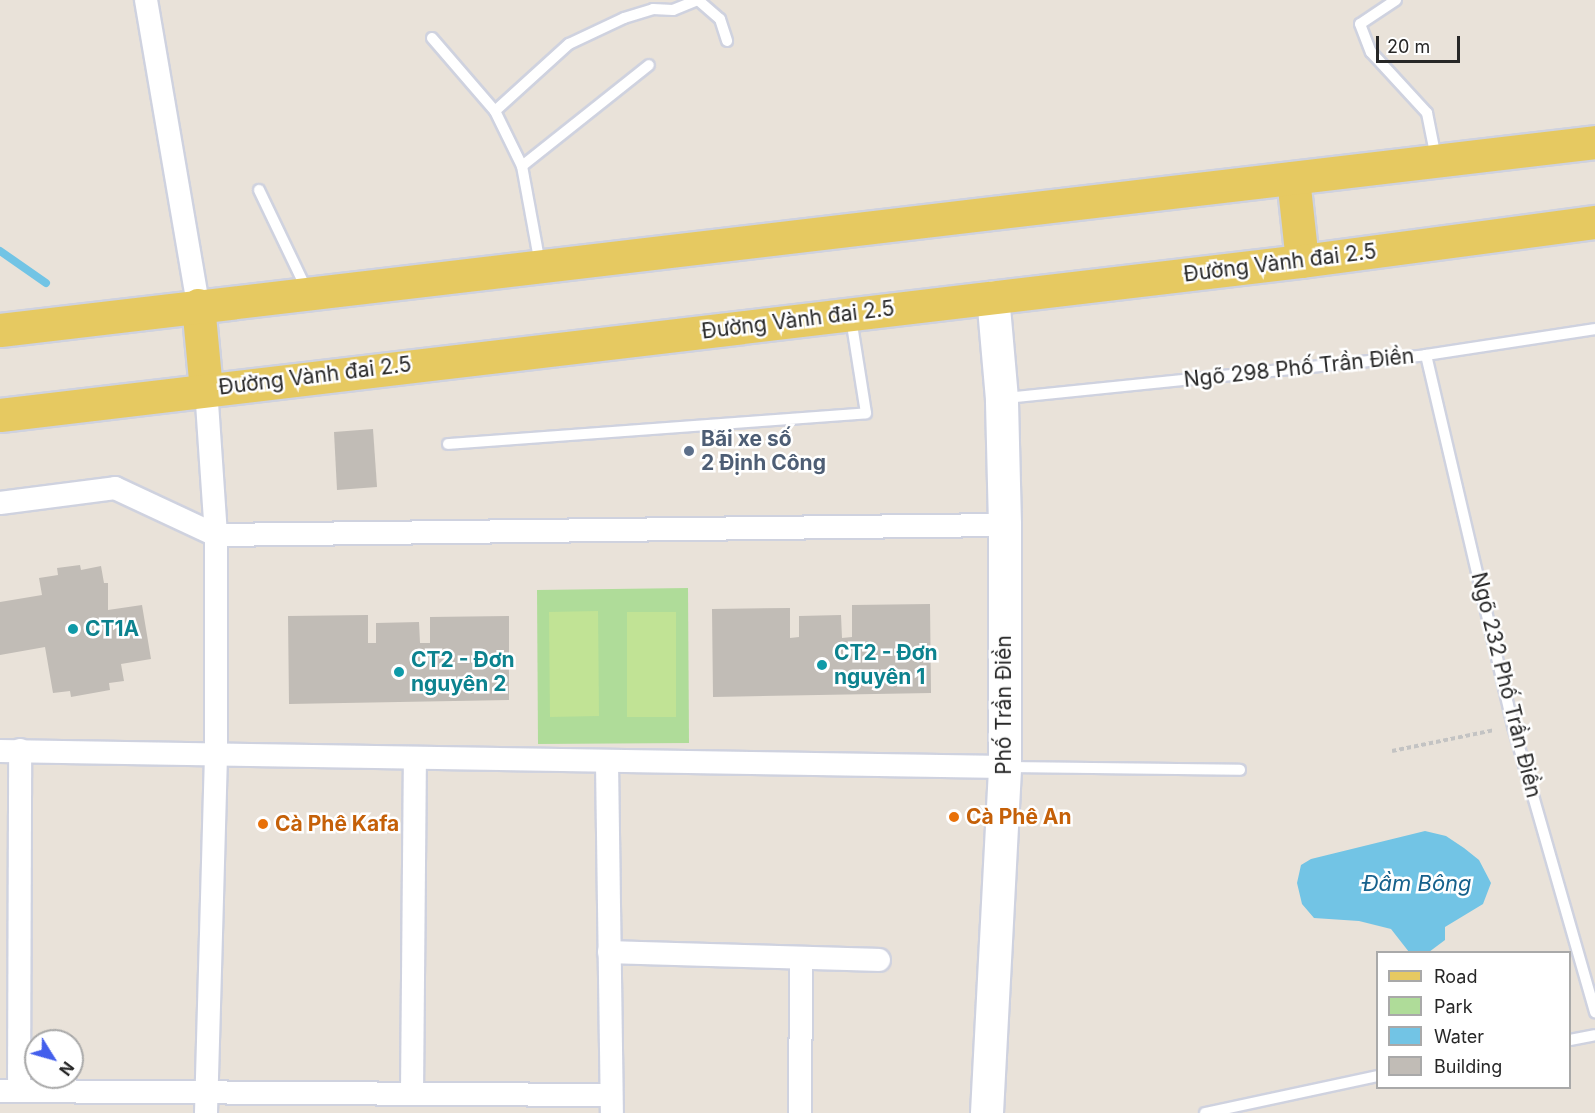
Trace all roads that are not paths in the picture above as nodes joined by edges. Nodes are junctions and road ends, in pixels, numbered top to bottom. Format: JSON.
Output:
{"nodes":[{"id":1,"x":146,"y":0,"type":"edge"},
{"id":2,"x":1396,"y":0,"type":"edge"},
{"id":3,"x":432,"y":38,"type":"dead end"},
{"id":4,"x":727,"y":41,"type":"dead end"},
{"id":5,"x":649,"y":65,"type":"dead end"},
{"id":6,"x":495,"y":111,"type":"junction"},
{"id":7,"x":1595,"y":142,"type":"edge"},
{"id":8,"x":1437,"y":161,"type":"junction"},
{"id":9,"x":522,"y":166,"type":"junction"},
{"id":10,"x":1293,"y":178,"type":"junction"},
{"id":11,"x":259,"y":190,"type":"dead end"},
{"id":12,"x":1595,"y":222,"type":"edge"},
{"id":13,"x":1302,"y":261,"type":"junction"},
{"id":14,"x":540,"y":265,"type":"junction"},
{"id":15,"x":309,"y":292,"type":"junction"},
{"id":16,"x":993,"y":297,"type":"junction"},
{"id":17,"x":198,"y":305,"type":"junction"},
{"id":18,"x":850,"y":314,"type":"junction"},
{"id":19,"x":1595,"y":329,"type":"edge"},
{"id":20,"x":0,"y":330,"type":"edge"},
{"id":21,"x":1426,"y":355,"type":"junction"},
{"id":22,"x":206,"y":389,"type":"junction"},
{"id":23,"x":1002,"y":399,"type":"junction"},
{"id":24,"x":0,"y":415,"type":"edge"},
{"id":25,"x":448,"y":444,"type":"dead end"},
{"id":26,"x":0,"y":503,"type":"edge"},
{"id":27,"x":1005,"y":525,"type":"junction"},
{"id":28,"x":216,"y":535,"type":"junction"},
{"id":29,"x":10,"y":751,"type":"edge"},
{"id":30,"x":216,"y":755,"type":"junction"},
{"id":31,"x":415,"y":758,"type":"junction"},
{"id":32,"x":607,"y":762,"type":"junction"},
{"id":33,"x":1005,"y":767,"type":"junction"},
{"id":34,"x":1240,"y":770,"type":"dead end"},
{"id":35,"x":609,"y":952,"type":"junction"},
{"id":36,"x":801,"y":957,"type":"junction"},
{"id":37,"x":879,"y":960,"type":"dead end"},
{"id":38,"x":1595,"y":1012,"type":"edge"},
{"id":39,"x":1595,"y":1035,"type":"edge"},
{"id":40,"x":1571,"y":1040,"type":"edge"},
{"id":41,"x":1376,"y":1076,"type":"edge"},
{"id":42,"x":10,"y":1091,"type":"edge"},
{"id":43,"x":412,"y":1093,"type":"junction"},
{"id":44,"x":206,"y":1102,"type":"edge"},
{"id":45,"x":611,"y":1104,"type":"edge"},
{"id":46,"x":800,"y":1113,"type":"edge"},
{"id":47,"x":987,"y":1113,"type":"edge"},
{"id":48,"x":1205,"y":1113,"type":"edge"}],
"edges":[{"from":1,"to":17,"type":"street"},
{"from":2,"to":8,"type":"lane"},
{"from":3,"to":6,"type":"lane"},
{"from":4,"to":6,"type":"lane"},
{"from":5,"to":9,"type":"lane"},
{"from":6,"to":9,"type":"lane"},
{"from":7,"to":8,"type":"main road"},
{"from":8,"to":10,"type":"main road"},
{"from":9,"to":14,"type":"lane"},
{"from":10,"to":13,"type":"main road"},
{"from":10,"to":14,"type":"main road"},
{"from":11,"to":15,"type":"lane"},
{"from":12,"to":13,"type":"main road","name":"Đường Vành đai 2.5"},
{"from":13,"to":16,"type":"main road","name":"Đường Vành đai 2.5"},
{"from":14,"to":15,"type":"main road"},
{"from":15,"to":17,"type":"main road"},
{"from":16,"to":18,"type":"main road","name":"Đường Vành đai 2.5"},
{"from":16,"to":23,"type":"street","name":"Phố Trần Điền"},
{"from":17,"to":20,"type":"main road"},
{"from":17,"to":22,"type":"main road"},
{"from":18,"to":22,"type":"main road","name":"Đường Vành đai 2.5"},
{"from":18,"to":25,"type":"lane"},
{"from":19,"to":21,"type":"lane","name":"Ngõ 298 Phố Trần Điền"},
{"from":21,"to":23,"type":"lane","name":"Ngõ 298 Phố Trần Điền"},
{"from":21,"to":38,"type":"lane","name":"Ngõ 232 Phố Trần Điền"},
{"from":22,"to":24,"type":"main road","name":"Đường Vành đai 2.5"},
{"from":22,"to":28,"type":"street"},
{"from":23,"to":27,"type":"street","name":"Phố Trần Điền"},
{"from":26,"to":28,"type":"street"},
{"from":27,"to":28,"type":"street"},
{"from":27,"to":33,"type":"street","name":"Phố Trần Điền"},
{"from":28,"to":30,"type":"street"},
{"from":29,"to":30,"type":"street"},
{"from":29,"to":42,"type":"street"},
{"from":30,"to":31,"type":"street"},
{"from":30,"to":44,"type":"street"},
{"from":31,"to":32,"type":"street"},
{"from":31,"to":43,"type":"street"},
{"from":32,"to":33,"type":"street"},
{"from":32,"to":35,"type":"street"},
{"from":33,"to":34,"type":"lane"},
{"from":33,"to":47,"type":"street","name":"Phố Trần Điền"},
{"from":35,"to":36,"type":"street"},
{"from":35,"to":45,"type":"street"},
{"from":36,"to":37,"type":"street"},
{"from":36,"to":46,"type":"street"},
{"from":39,"to":40,"type":"lane"},
{"from":41,"to":48,"type":"lane"},
{"from":42,"to":44,"type":"street"},
{"from":43,"to":44,"type":"street"},
{"from":43,"to":45,"type":"street"}]}
